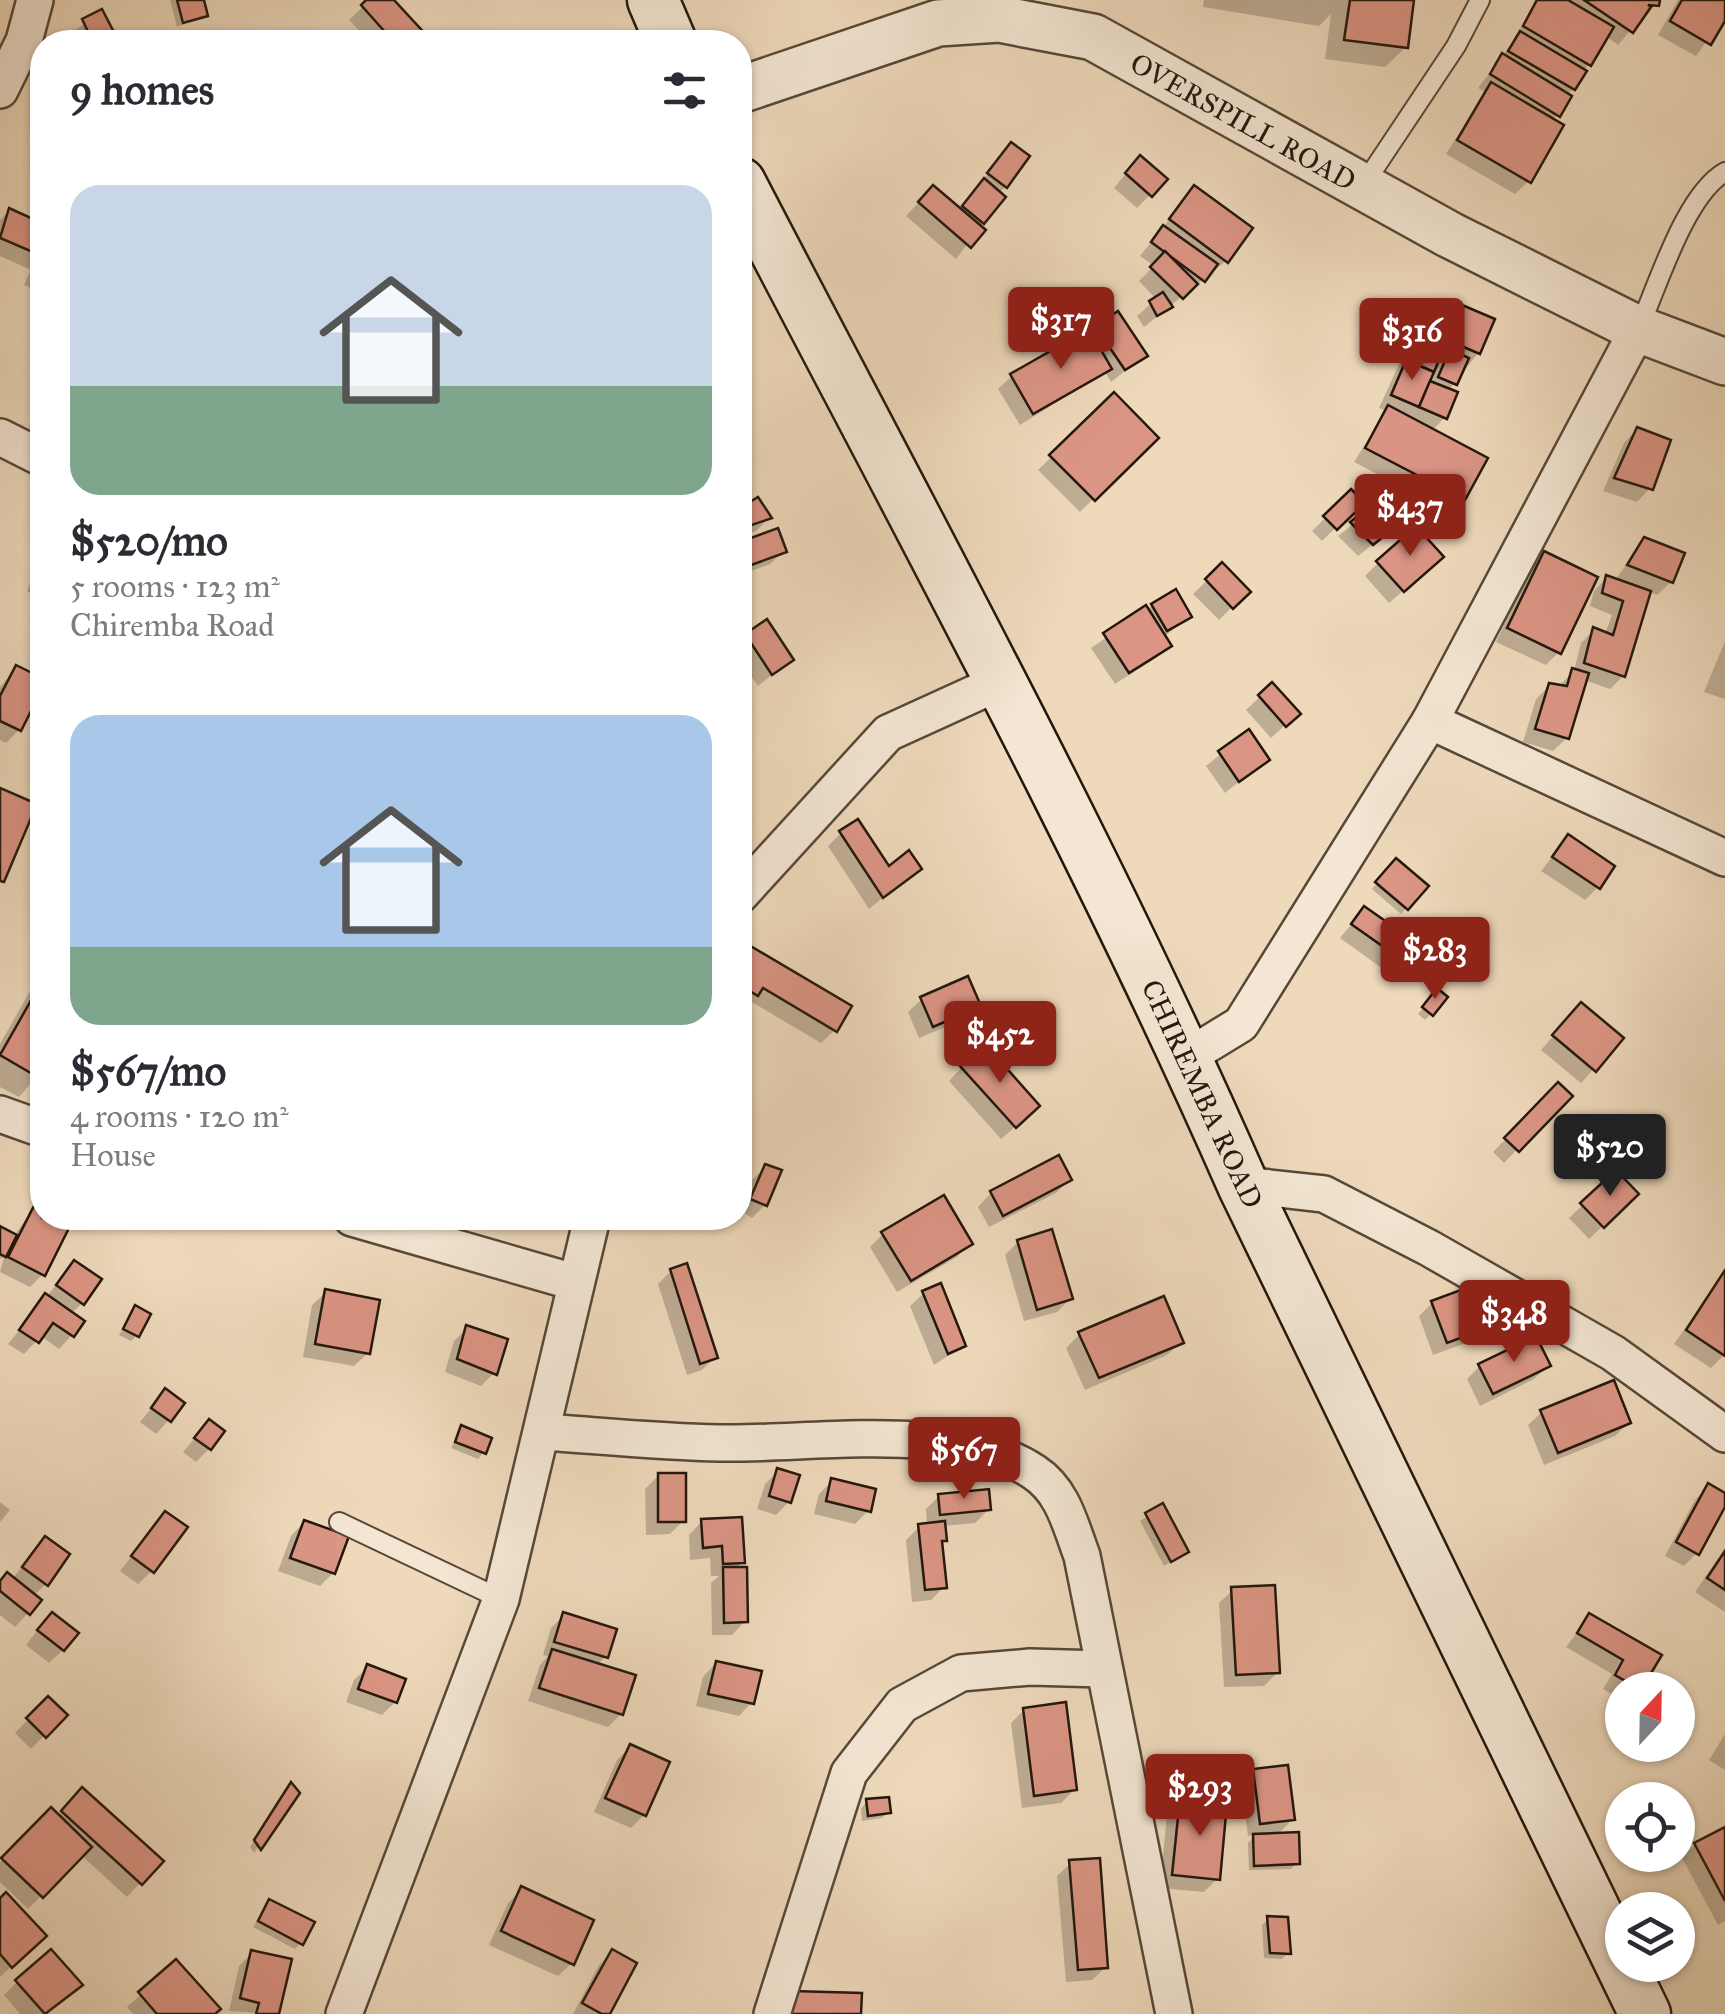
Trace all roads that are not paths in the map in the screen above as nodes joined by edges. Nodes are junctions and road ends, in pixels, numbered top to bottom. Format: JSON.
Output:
{"nodes":[{"id":1,"x":35,"y":0,"type":"edge"},
{"id":2,"x":652,"y":0,"type":"edge"},
{"id":3,"x":1480,"y":0,"type":"edge"},
{"id":4,"x":666,"y":30,"type":"edge"},
{"id":5,"x":752,"y":86,"type":"edge"},
{"id":6,"x":0,"y":90,"type":"edge"},
{"id":7,"x":1725,"y":172,"type":"edge"},
{"id":8,"x":1361,"y":189,"type":"junction"},
{"id":9,"x":752,"y":206,"type":"edge"},
{"id":10,"x":1638,"y":329,"type":"junction"},
{"id":11,"x":1725,"y":362,"type":"edge"},
{"id":12,"x":0,"y":437,"type":"edge"},
{"id":13,"x":30,"y":452,"type":"edge"},
{"id":14,"x":1000,"y":682,"type":"junction"},
{"id":15,"x":1430,"y":721,"type":"junction"},
{"id":16,"x":1725,"y":858,"type":"edge"},
{"id":17,"x":752,"y":882,"type":"edge"},
{"id":18,"x":1187,"y":1057,"type":"junction"},
{"id":19,"x":2,"y":1120,"type":"edge"},
{"id":20,"x":30,"y":1126,"type":"edge"},
{"id":21,"x":1243,"y":1184,"type":"junction"},
{"id":22,"x":394,"y":1230,"type":"edge"},
{"id":23,"x":589,"y":1230,"type":"edge"},
{"id":24,"x":574,"y":1282,"type":"junction"},
{"id":25,"x":544,"y":1432,"type":"junction"},
{"id":26,"x":1725,"y":1434,"type":"edge"},
{"id":27,"x":339,"y":1522,"type":"dead end"},
{"id":28,"x":502,"y":1600,"type":"junction"},
{"id":29,"x":1104,"y":1669,"type":"junction"},
{"id":30,"x":344,"y":2014,"type":"edge"},
{"id":31,"x":772,"y":2014,"type":"edge"},
{"id":32,"x":1174,"y":2014,"type":"edge"},
{"id":33,"x":1645,"y":2014,"type":"edge"}],
"edges":[{"from":1,"to":6,"type":"street"},
{"from":2,"to":4,"type":"main road"},
{"from":3,"to":8,"type":"lane"},
{"from":5,"to":8,"type":"street","name":"OVERSPILL ROAD"},
{"from":7,"to":10,"type":"lane"},
{"from":8,"to":10,"type":"street","name":"OVERSPILL ROAD"},
{"from":9,"to":14,"type":"main road","name":"CHIREMBA ROAD"},
{"from":10,"to":11,"type":"street","name":"OVERSPILL ROAD"},
{"from":10,"to":15,"type":"street"},
{"from":12,"to":13,"type":"street"},
{"from":14,"to":17,"type":"street"},
{"from":14,"to":18,"type":"main road","name":"CHIREMBA ROAD"},
{"from":15,"to":16,"type":"street"},
{"from":15,"to":18,"type":"street"},
{"from":18,"to":21,"type":"main road","name":"CHIREMBA ROAD"},
{"from":19,"to":20,"type":"street"},
{"from":21,"to":26,"type":"street"},
{"from":21,"to":33,"type":"main road","name":"CHIREMBA ROAD"},
{"from":22,"to":24,"type":"street"},
{"from":23,"to":24,"type":"street"},
{"from":24,"to":25,"type":"street"},
{"from":25,"to":28,"type":"street"},
{"from":25,"to":29,"type":"street"},
{"from":27,"to":28,"type":"lane"},
{"from":28,"to":30,"type":"street"},
{"from":29,"to":31,"type":"street"},
{"from":29,"to":32,"type":"street"}]}
